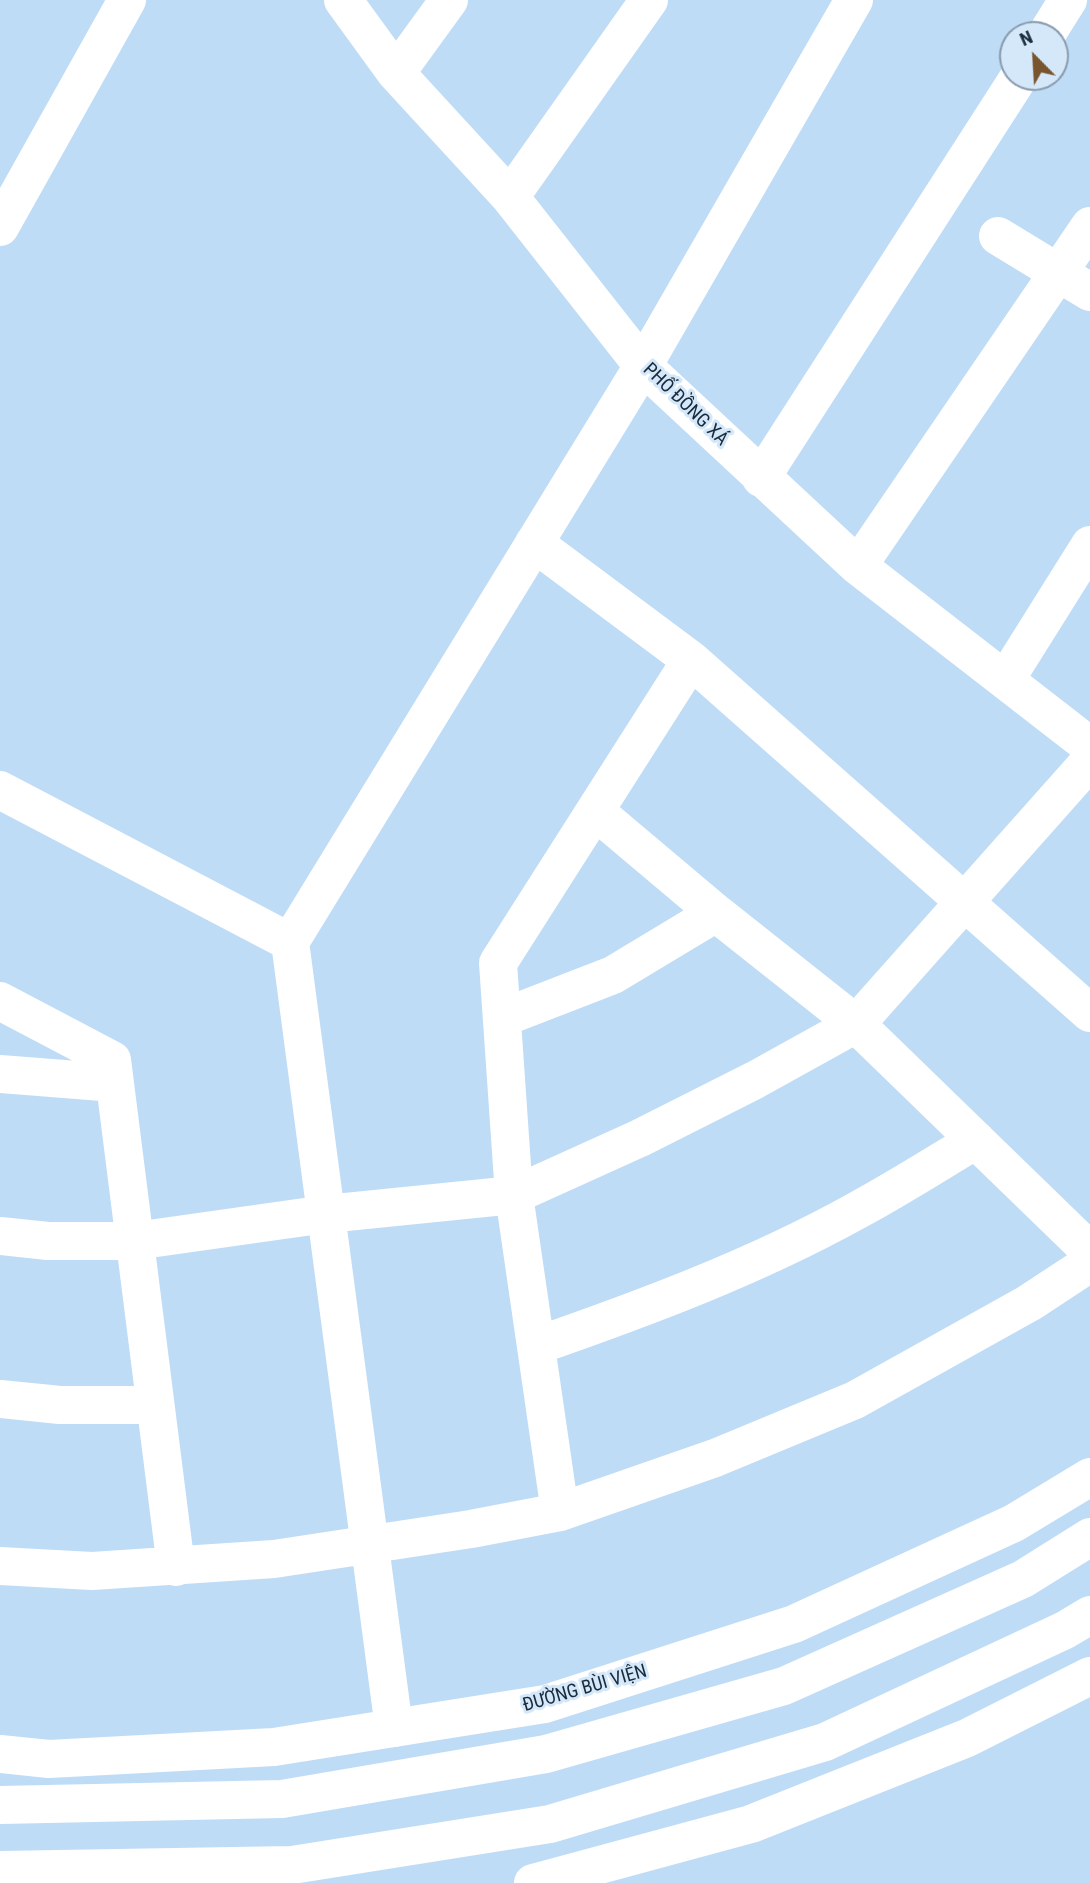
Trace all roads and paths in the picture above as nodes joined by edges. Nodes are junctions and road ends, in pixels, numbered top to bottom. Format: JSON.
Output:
{"nodes":[{"id":1,"x":127,"y":0,"type":"edge"},
{"id":2,"x":343,"y":0,"type":"edge"},
{"id":3,"x":449,"y":0,"type":"edge"},
{"id":4,"x":649,"y":0,"type":"edge"},
{"id":5,"x":854,"y":0,"type":"edge"},
{"id":6,"x":1069,"y":0,"type":"edge"},
{"id":7,"x":1055,"y":21,"type":"edge"},
{"id":8,"x":396,"y":73,"type":"junction"},
{"id":9,"x":1010,"y":91,"type":"edge"},
{"id":10,"x":510,"y":197,"type":"junction"},
{"id":11,"x":1090,"y":226,"type":"edge"},
{"id":12,"x":0,"y":227,"type":"edge"},
{"id":13,"x":998,"y":236,"type":"dead end"},
{"id":14,"x":1075,"y":282,"type":"edge"},
{"id":15,"x":643,"y":366,"type":"junction"},
{"id":16,"x":761,"y":478,"type":"junction"},
{"id":17,"x":534,"y":543,"type":"junction"},
{"id":18,"x":1090,"y":545,"type":"edge"},
{"id":19,"x":858,"y":566,"type":"junction"},
{"id":20,"x":691,"y":660,"type":"junction"},
{"id":21,"x":1006,"y":679,"type":"junction"},
{"id":22,"x":1090,"y":746,"type":"edge"},
{"id":23,"x":1090,"y":761,"type":"edge"},
{"id":24,"x":0,"y":790,"type":"edge"},
{"id":25,"x":595,"y":811,"type":"junction"},
{"id":26,"x":964,"y":902,"type":"junction"},
{"id":27,"x":716,"y":913,"type":"junction"},
{"id":28,"x":290,"y":942,"type":"junction"},
{"id":29,"x":0,"y":1001,"type":"edge"},
{"id":30,"x":1090,"y":1013,"type":"edge"},
{"id":31,"x":502,"y":1018,"type":"junction"},
{"id":32,"x":856,"y":1024,"type":"junction"},
{"id":33,"x":0,"y":1074,"type":"edge"},
{"id":34,"x":115,"y":1083,"type":"junction"},
{"id":35,"x":976,"y":1140,"type":"junction"},
{"id":36,"x":514,"y":1195,"type":"junction"},
{"id":37,"x":326,"y":1214,"type":"junction"},
{"id":38,"x":0,"y":1236,"type":"edge"},
{"id":39,"x":135,"y":1241,"type":"junction"},
{"id":40,"x":1090,"y":1251,"type":"edge"},
{"id":41,"x":1090,"y":1263,"type":"edge"},
{"id":42,"x":536,"y":1346,"type":"junction"},
{"id":43,"x":0,"y":1399,"type":"edge"},
{"id":44,"x":155,"y":1405,"type":"junction"},
{"id":45,"x":1090,"y":1477,"type":"edge"},
{"id":46,"x":560,"y":1512,"type":"junction"},
{"id":47,"x":1090,"y":1537,"type":"edge"},
{"id":48,"x":370,"y":1546,"type":"junction"},
{"id":49,"x":0,"y":1566,"type":"edge"},
{"id":50,"x":176,"y":1567,"type":"junction"},
{"id":51,"x":1090,"y":1615,"type":"edge"},
{"id":52,"x":1090,"y":1676,"type":"edge"},
{"id":53,"x":394,"y":1728,"type":"junction"},
{"id":54,"x":0,"y":1754,"type":"edge"},
{"id":55,"x":0,"y":1805,"type":"edge"},
{"id":56,"x":0,"y":1870,"type":"edge"},
{"id":57,"x":533,"y":1883,"type":"edge"}],
"edges":[{"from":1,"to":12,"type":"street"},
{"from":2,"to":8,"type":"street","name":"PHỐ ĐỒNG XÁ"},
{"from":3,"to":8,"type":"street"},
{"from":4,"to":10,"type":"street"},
{"from":5,"to":15,"type":"street"},
{"from":6,"to":7,"type":"street"},
{"from":8,"to":10,"type":"street","name":"PHỐ ĐỒNG XÁ"},
{"from":9,"to":16,"type":"street"},
{"from":10,"to":15,"type":"street","name":"PHỐ ĐỒNG XÁ"},
{"from":11,"to":14,"type":"street"},
{"from":13,"to":14,"type":"street"},
{"from":14,"to":19,"type":"street"},
{"from":15,"to":16,"type":"street","name":"PHỐ ĐỒNG XÁ"},
{"from":15,"to":17,"type":"street"},
{"from":16,"to":19,"type":"street","name":"PHỐ ĐỒNG XÁ"},
{"from":17,"to":20,"type":"street"},
{"from":17,"to":28,"type":"street"},
{"from":18,"to":21,"type":"street"},
{"from":19,"to":21,"type":"street","name":"PHỐ ĐỒNG XÁ"},
{"from":20,"to":25,"type":"street"},
{"from":20,"to":26,"type":"street"},
{"from":21,"to":22,"type":"street","name":"PHỐ ĐỒNG XÁ"},
{"from":23,"to":26,"type":"street"},
{"from":24,"to":28,"type":"street"},
{"from":25,"to":27,"type":"street"},
{"from":25,"to":31,"type":"street"},
{"from":26,"to":30,"type":"street"},
{"from":26,"to":32,"type":"street"},
{"from":27,"to":31,"type":"street"},
{"from":27,"to":32,"type":"street"},
{"from":28,"to":37,"type":"street"},
{"from":29,"to":34,"type":"street"},
{"from":31,"to":36,"type":"street"},
{"from":32,"to":35,"type":"street"},
{"from":32,"to":36,"type":"street"},
{"from":33,"to":34,"type":"street"},
{"from":34,"to":39,"type":"street"},
{"from":35,"to":40,"type":"street"},
{"from":35,"to":42,"type":"street"},
{"from":36,"to":37,"type":"street"},
{"from":36,"to":42,"type":"street"},
{"from":37,"to":39,"type":"street"},
{"from":37,"to":48,"type":"street"},
{"from":38,"to":39,"type":"street"},
{"from":39,"to":44,"type":"street"},
{"from":41,"to":46,"type":"street"},
{"from":42,"to":46,"type":"street"},
{"from":43,"to":44,"type":"street"},
{"from":44,"to":50,"type":"street"},
{"from":45,"to":53,"type":"street","name":"ĐƯỜNG BÙI VIỆN"},
{"from":46,"to":48,"type":"street"},
{"from":47,"to":55,"type":"street"},
{"from":48,"to":50,"type":"street"},
{"from":48,"to":53,"type":"street"},
{"from":49,"to":50,"type":"street"},
{"from":51,"to":56,"type":"street"},
{"from":52,"to":57,"type":"street"},
{"from":53,"to":54,"type":"street","name":"ĐƯỜNG BÙI VIỆN"}]}
